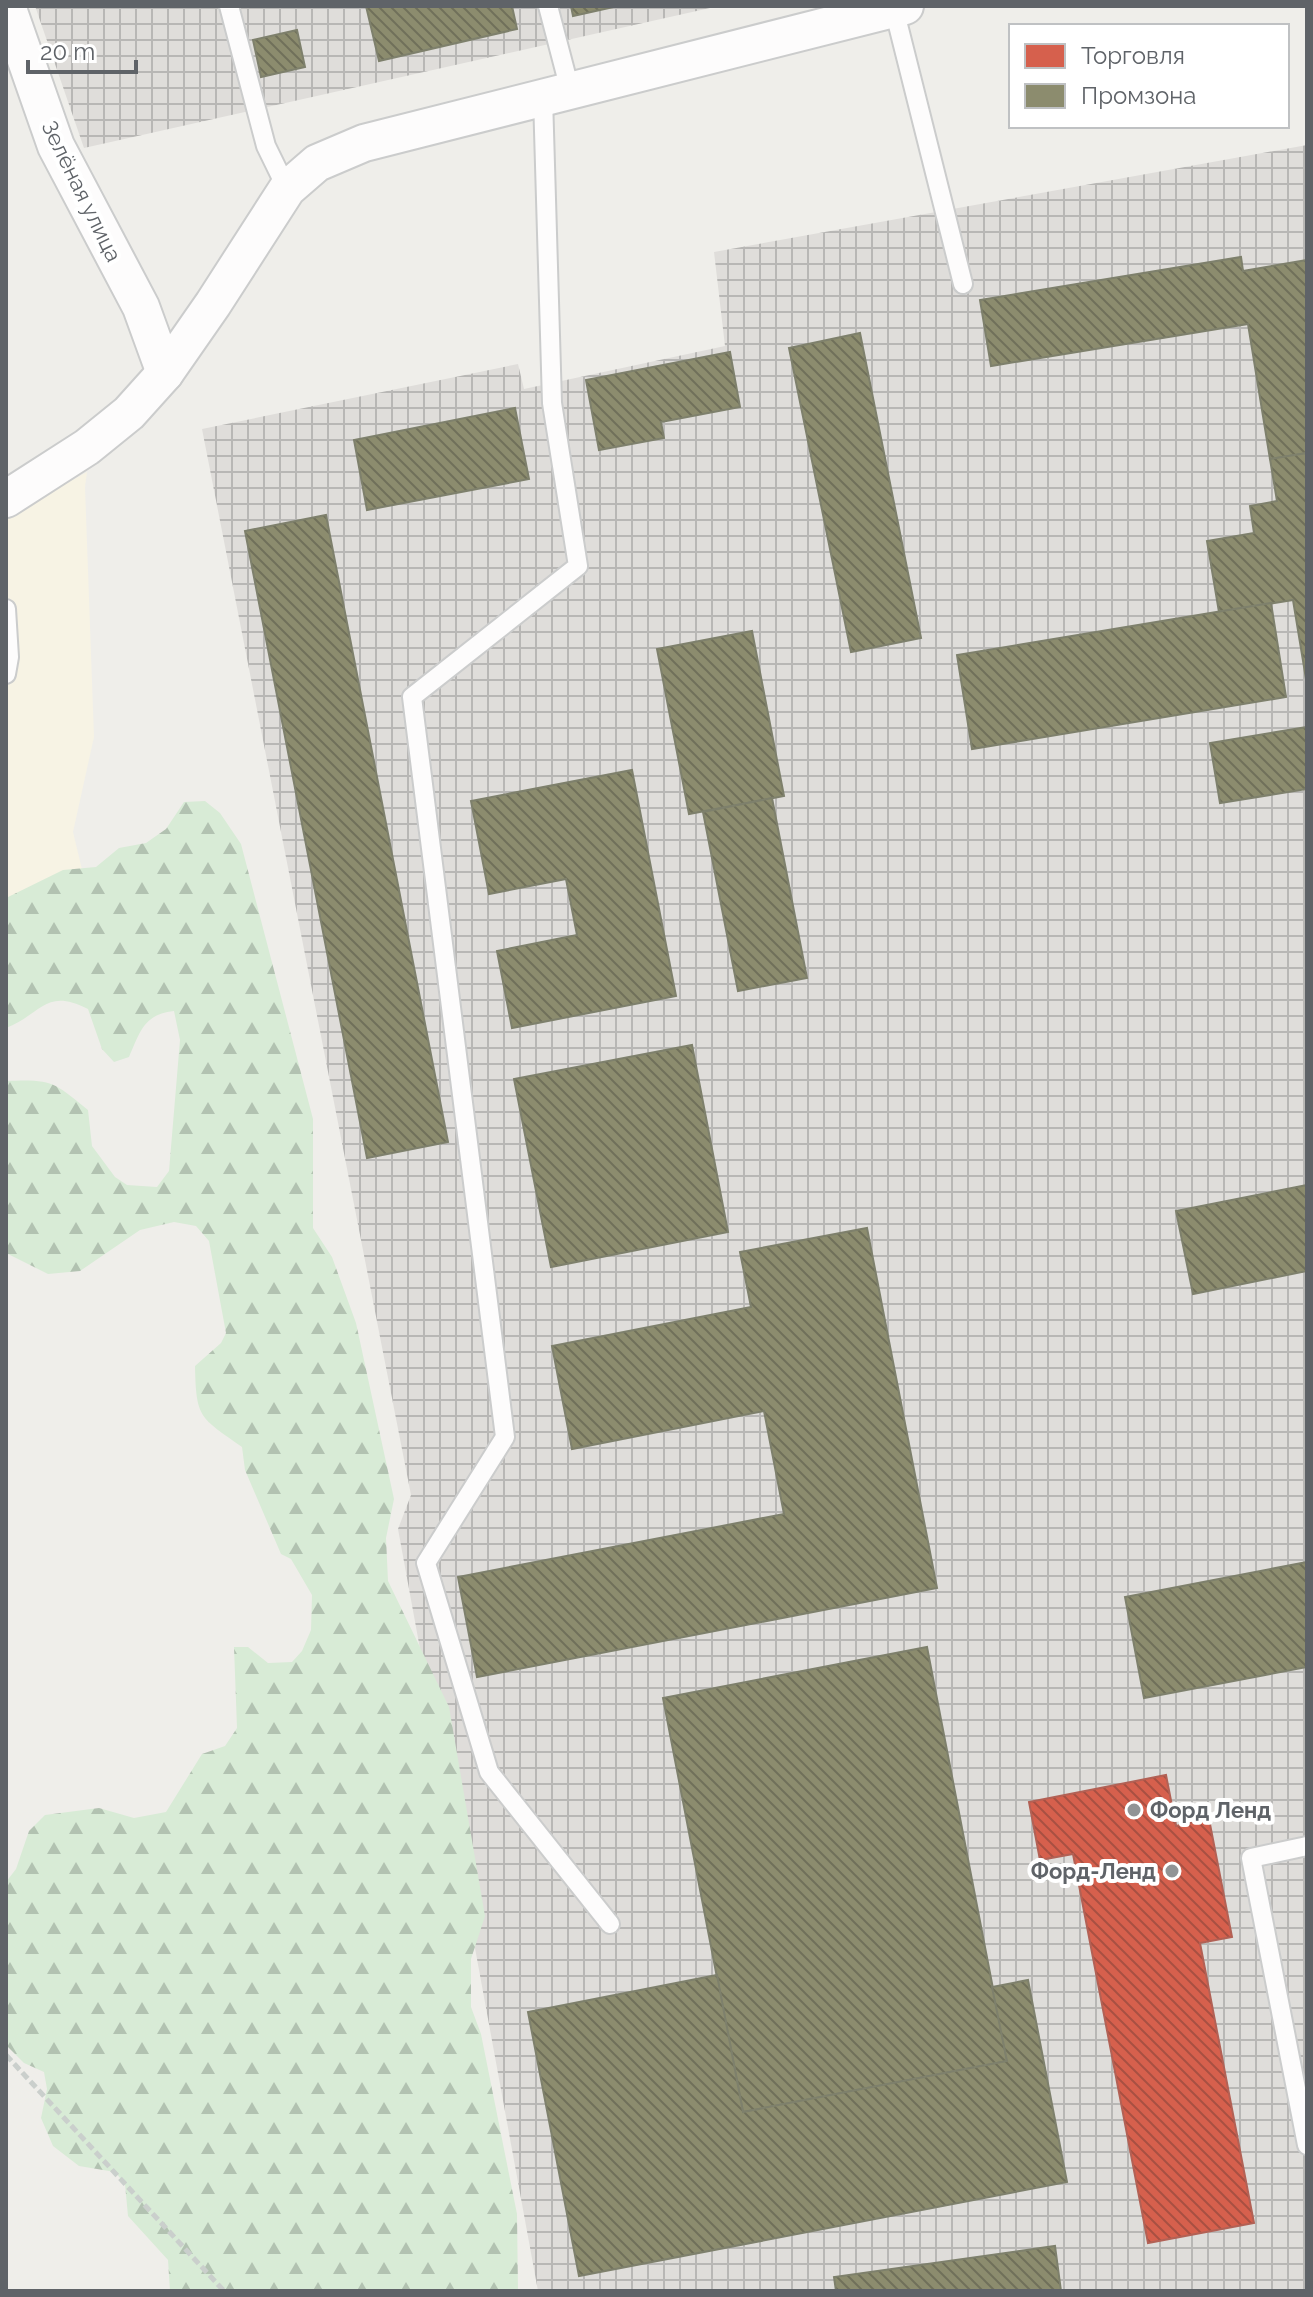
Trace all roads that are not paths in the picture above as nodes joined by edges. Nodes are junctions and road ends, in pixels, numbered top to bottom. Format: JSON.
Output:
{"nodes":[{"id":1,"x":7,"y":6,"type":"edge"},
{"id":2,"x":229,"y":6,"type":"edge"},
{"id":3,"x":548,"y":6,"type":"edge"},
{"id":4,"x":899,"y":8,"type":"edge"},
{"id":5,"x":556,"y":93,"type":"junction"},
{"id":6,"x":287,"y":189,"type":"junction"},
{"id":7,"x":963,"y":284,"type":"dead end"},
{"id":8,"x":165,"y":373,"type":"junction"},
{"id":9,"x":6,"y":499,"type":"edge"},
{"id":10,"x":6,"y":609,"type":"edge"},
{"id":11,"x":6,"y":674,"type":"edge"},
{"id":12,"x":1307,"y":1846,"type":"edge"},
{"id":13,"x":610,"y":1924,"type":"dead end"},
{"id":14,"x":1307,"y":2145,"type":"edge"}],
"edges":[{"from":1,"to":8,"type":"street","name":"Зелёная улица"},
{"from":2,"to":6,"type":"lane"},
{"from":3,"to":5,"type":"lane"},
{"from":4,"to":5,"type":"street"},
{"from":4,"to":7,"type":"lane"},
{"from":5,"to":6,"type":"street"},
{"from":5,"to":13,"type":"lane"},
{"from":6,"to":8,"type":"street"},
{"from":8,"to":9,"type":"street"},
{"from":10,"to":11,"type":"lane"},
{"from":12,"to":14,"type":"lane"}]}
